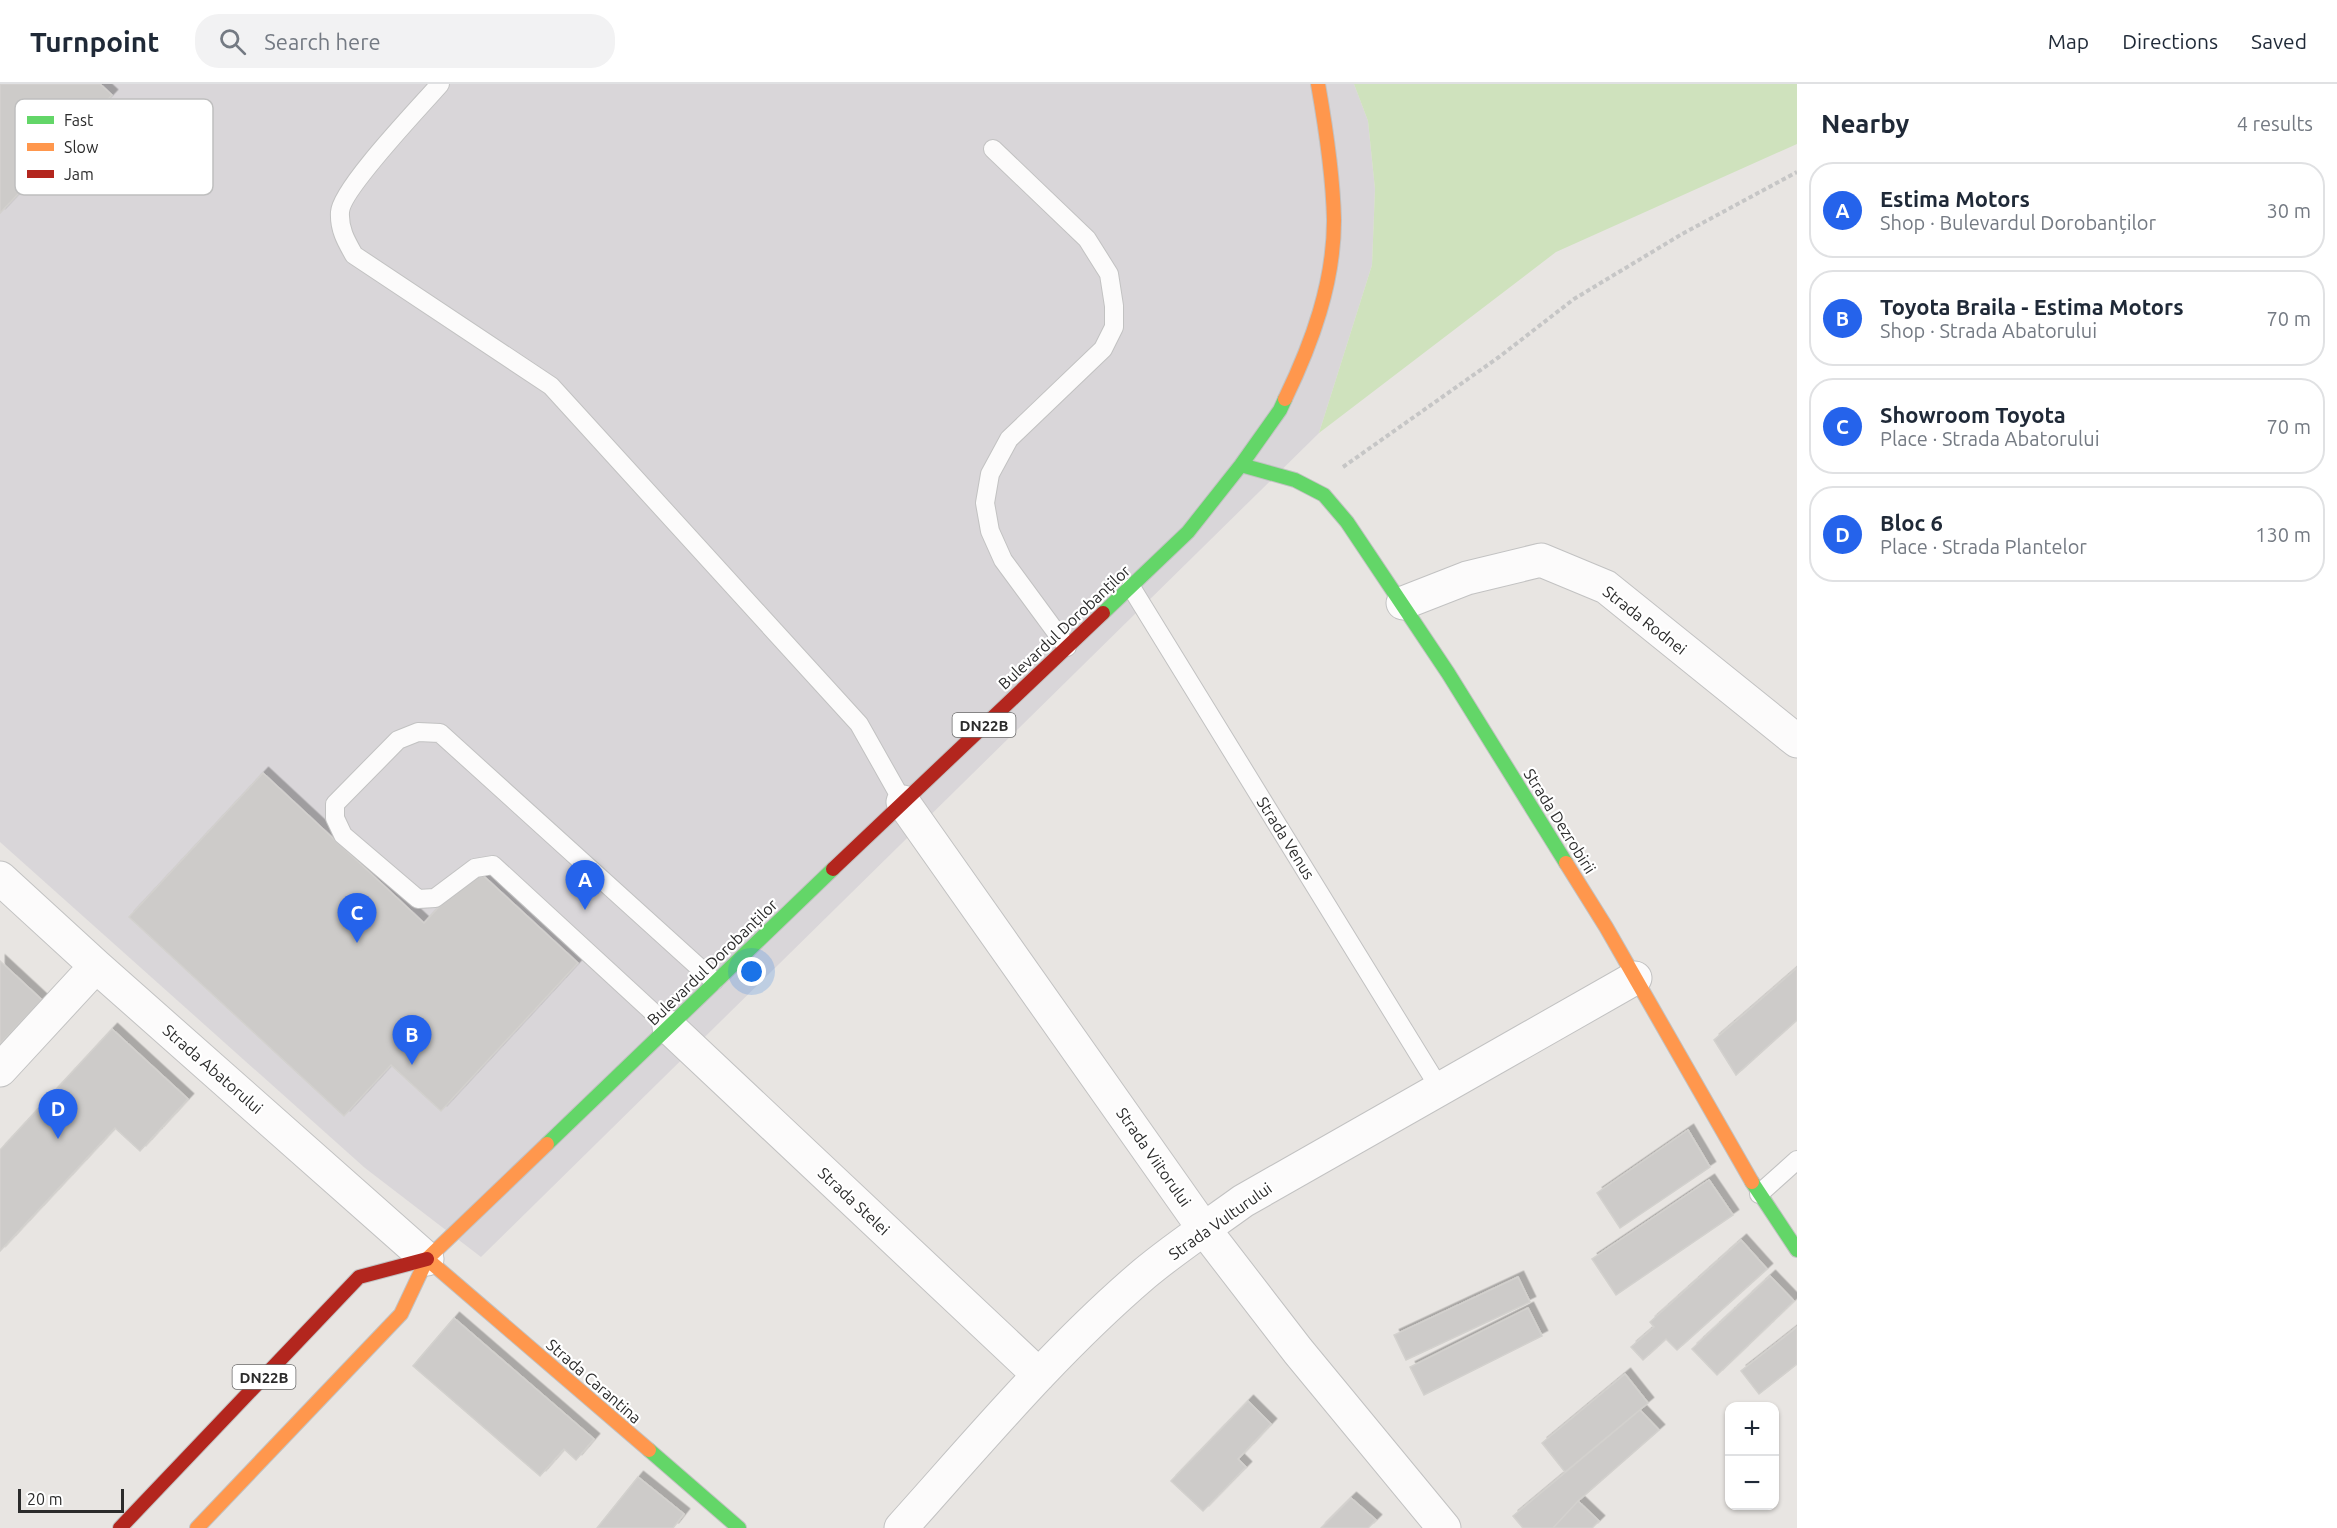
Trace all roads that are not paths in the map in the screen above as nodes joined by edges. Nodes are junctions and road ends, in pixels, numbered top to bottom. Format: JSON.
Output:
{"nodes":[{"id":1,"x":440,"y":84,"type":"edge"},
{"id":2,"x":1318,"y":84,"type":"edge"},
{"id":3,"x":993,"y":149,"type":"dead end"},
{"id":4,"x":1241,"y":465,"type":"junction"},
{"id":5,"x":1131,"y":588,"type":"junction"},
{"id":6,"x":1403,"y":603,"type":"junction"},
{"id":7,"x":1067,"y":647,"type":"junction"},
{"id":8,"x":1797,"y":741,"type":"edge"},
{"id":9,"x":903,"y":802,"type":"junction"},
{"id":10,"x":0,"y":878,"type":"edge"},
{"id":11,"x":96,"y":966,"type":"junction"},
{"id":12,"x":1635,"y":978,"type":"junction"},
{"id":13,"x":714,"y":981,"type":"junction"},
{"id":14,"x":669,"y":1027,"type":"junction"},
{"id":15,"x":0,"y":1070,"type":"edge"},
{"id":16,"x":1440,"y":1089,"type":"junction"},
{"id":17,"x":1797,"y":1160,"type":"edge"},
{"id":18,"x":1759,"y":1194,"type":"junction"},
{"id":19,"x":1204,"y":1229,"type":"junction"},
{"id":20,"x":1797,"y":1250,"type":"edge"},
{"id":21,"x":427,"y":1259,"type":"junction"},
{"id":22,"x":1039,"y":1375,"type":"junction"},
{"id":23,"x":120,"y":1528,"type":"edge"},
{"id":24,"x":197,"y":1528,"type":"edge"},
{"id":25,"x":739,"y":1528,"type":"edge"},
{"id":26,"x":901,"y":1528,"type":"edge"},
{"id":27,"x":1444,"y":1528,"type":"edge"}],
"edges":[{"from":1,"to":9,"type":"lane"},
{"from":2,"to":4,"type":"main road","name":"Bulevardul Dorobanților","number":"DN22B"},
{"from":3,"to":7,"type":"lane"},
{"from":4,"to":5,"type":"main road","name":"Bulevardul Dorobanților","number":"DN22B"},
{"from":4,"to":6,"type":"main road","name":"Strada Dezrobirii"},
{"from":5,"to":7,"type":"main road","name":"Bulevardul Dorobanților","number":"DN22B"},
{"from":5,"to":16,"type":"lane","name":"Strada Venus"},
{"from":6,"to":8,"type":"street","name":"Strada Rodnei"},
{"from":6,"to":12,"type":"main road","name":"Strada Dezrobirii"},
{"from":7,"to":9,"type":"main road","name":"Bulevardul Dorobanților","number":"DN22B"},
{"from":9,"to":13,"type":"main road","name":"Bulevardul Dorobanților","number":"DN22B"},
{"from":9,"to":19,"type":"street","name":"Strada Viitorului"},
{"from":10,"to":11,"type":"street","name":"Strada Abatorului"},
{"from":11,"to":15,"type":"street"},
{"from":11,"to":21,"type":"street","name":"Strada Abatorului"},
{"from":12,"to":16,"type":"street","name":"Strada Vulturului"},
{"from":12,"to":18,"type":"main road","name":"Strada Dezrobirii"},
{"from":13,"to":14,"type":"main road","name":"Bulevardul Dorobanților","number":"DN22B"},
{"from":13,"to":14,"type":"lane"},
{"from":14,"to":21,"type":"main road","name":"Bulevardul Dorobanților","number":"DN22B"},
{"from":14,"to":22,"type":"street","name":"Strada Stelei"},
{"from":16,"to":19,"type":"street","name":"Strada Vulturului"},
{"from":17,"to":18,"type":"lane"},
{"from":18,"to":20,"type":"main road","name":"Strada Dezrobirii"},
{"from":19,"to":22,"type":"street","name":"Strada Vulturului"},
{"from":19,"to":27,"type":"street","name":"Strada Viitorului"},
{"from":21,"to":23,"type":"main road","name":"Bulevardul Dorobanților","number":"DN22B"},
{"from":21,"to":24,"type":"main road","name":"Bulevardul Dorobanților","number":"DN22B"},
{"from":21,"to":25,"type":"main road","name":"Strada Carantina"},
{"from":22,"to":26,"type":"street","name":"Strada Vulturului"}]}
